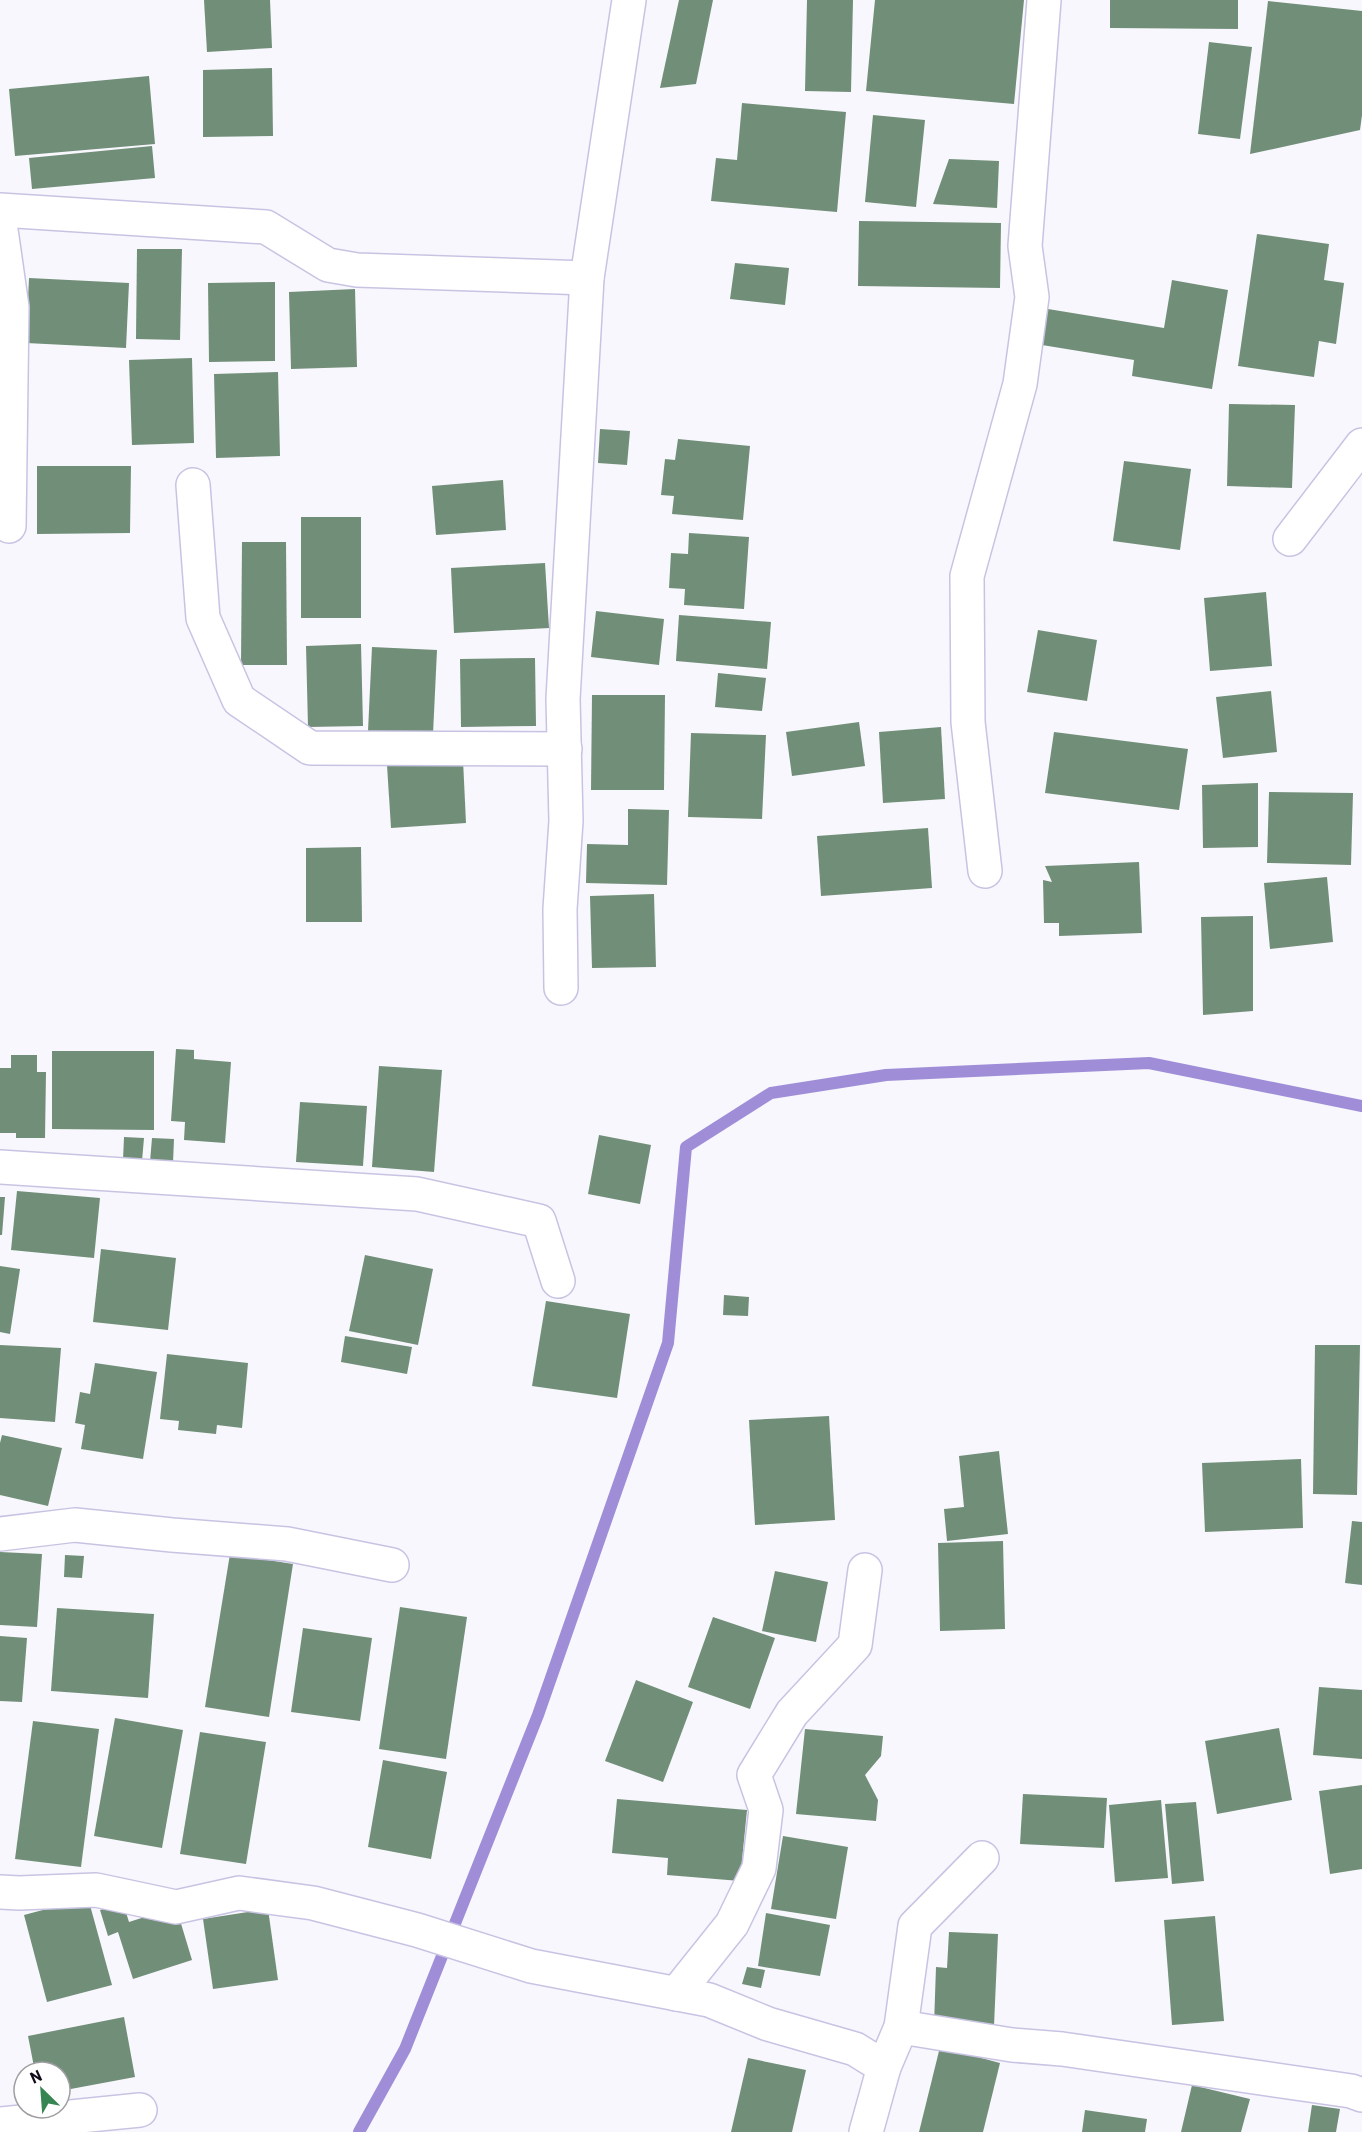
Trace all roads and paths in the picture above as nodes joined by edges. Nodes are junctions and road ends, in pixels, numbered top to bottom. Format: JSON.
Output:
{"nodes":[{"id":1,"x":629,"y":0,"type":"edge"},
{"id":2,"x":1044,"y":0,"type":"edge"},
{"id":3,"x":0,"y":210,"type":"edge"},
{"id":4,"x":0,"y":223,"type":"edge"},
{"id":5,"x":587,"y":278,"type":"junction"},
{"id":6,"x":1362,"y":445,"type":"edge"},
{"id":7,"x":193,"y":485,"type":"dead end"},
{"id":8,"x":9,"y":526,"type":"dead end"},
{"id":9,"x":1290,"y":539,"type":"dead end"},
{"id":10,"x":564,"y":749,"type":"junction"},
{"id":11,"x":985,"y":871,"type":"dead end"},
{"id":12,"x":561,"y":988,"type":"dead end"},
{"id":13,"x":0,"y":1167,"type":"edge"},
{"id":14,"x":558,"y":1281,"type":"dead end"},
{"id":15,"x":0,"y":1534,"type":"edge"},
{"id":16,"x":392,"y":1565,"type":"dead end"},
{"id":17,"x":865,"y":1570,"type":"dead end"},
{"id":18,"x":982,"y":1858,"type":"dead end"},
{"id":19,"x":0,"y":1892,"type":"edge"},
{"id":20,"x":675,"y":1994,"type":"junction"},
{"id":21,"x":901,"y":2027,"type":"junction"},
{"id":22,"x":884,"y":2067,"type":"junction"},
{"id":23,"x":1358,"y":2087,"type":"edge"},
{"id":24,"x":140,"y":2110,"type":"dead end"},
{"id":25,"x":0,"y":2124,"type":"edge"},
{"id":26,"x":866,"y":2132,"type":"edge"}],
"edges":[{"from":1,"to":5,"type":"street"},
{"from":2,"to":11,"type":"street"},
{"from":3,"to":5,"type":"street"},
{"from":4,"to":8,"type":"street"},
{"from":5,"to":10,"type":"street"},
{"from":6,"to":9,"type":"street"},
{"from":7,"to":10,"type":"street"},
{"from":10,"to":12,"type":"street"},
{"from":13,"to":14,"type":"street"},
{"from":15,"to":16,"type":"street"},
{"from":17,"to":20,"type":"street"},
{"from":18,"to":21,"type":"street"},
{"from":19,"to":20,"type":"street"},
{"from":20,"to":22,"type":"street"},
{"from":21,"to":22,"type":"street"},
{"from":21,"to":23,"type":"street"},
{"from":22,"to":26,"type":"street"},
{"from":24,"to":25,"type":"street"}]}
